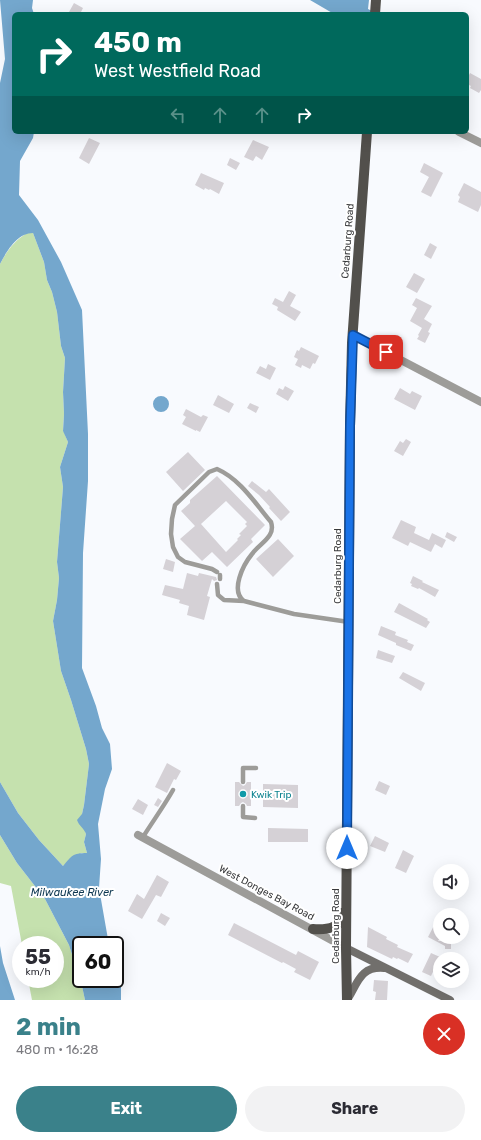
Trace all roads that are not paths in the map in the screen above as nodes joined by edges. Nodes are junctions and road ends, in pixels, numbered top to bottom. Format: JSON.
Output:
{"nodes":[{"id":1,"x":376,"y":0,"type":"edge"},
{"id":2,"x":374,"y":12,"type":"edge"},
{"id":3,"x":367,"y":134,"type":"edge"},
{"id":4,"x":463,"y":134,"type":"edge"},
{"id":5,"x":481,"y":143,"type":"edge"},
{"id":6,"x":353,"y":335,"type":"junction"},
{"id":7,"x":481,"y":402,"type":"edge"},
{"id":8,"x":219,"y":575,"type":"dead end"},
{"id":9,"x":217,"y":584,"type":"dead end"},
{"id":10,"x":244,"y":601,"type":"junction"},
{"id":11,"x":348,"y":622,"type":"junction"},
{"id":12,"x":256,"y":768,"type":"dead end"},
{"id":13,"x":243,"y":782,"type":"dead end"},
{"id":14,"x":173,"y":790,"type":"dead end"},
{"id":15,"x":243,"y":806,"type":"dead end"},
{"id":16,"x":255,"y":818,"type":"dead end"},
{"id":17,"x":141,"y":836,"type":"joint"},
{"id":18,"x":347,"y":903,"type":"junction"},
{"id":19,"x":313,"y":929,"type":"junction"},
{"id":20,"x":346,"y":948,"type":"junction"},
{"id":21,"x":389,"y":969,"type":"junction"},
{"id":22,"x":347,"y":1000,"type":"edge"},
{"id":23,"x":450,"y":1000,"type":"edge"}],
"edges":[{"from":1,"to":2,"type":"main road"},
{"from":3,"to":6,"type":"main road","name":"Cedarburg Road"},
{"from":4,"to":5,"type":"street"},
{"from":6,"to":7,"type":"street"},
{"from":6,"to":11,"type":"main road","name":"Cedarburg Road"},
{"from":8,"to":10,"type":"lane"},
{"from":9,"to":10,"type":"lane"},
{"from":10,"to":11,"type":"lane"},
{"from":11,"to":18,"type":"main road","name":"Cedarburg Road"},
{"from":12,"to":13,"type":"lane"},
{"from":14,"to":17,"type":"lane"},
{"from":15,"to":16,"type":"lane"},
{"from":17,"to":19,"type":"street","name":"West Donges Bay Road"},
{"from":18,"to":19,"type":"main road"},
{"from":18,"to":20,"type":"main road","name":"Cedarburg Road"},
{"from":19,"to":20,"type":"street","name":"West Donges Bay Road"},
{"from":20,"to":21,"type":"street","name":"West Donges Bay Road"},
{"from":20,"to":22,"type":"main road","name":"Cedarburg Road"},
{"from":21,"to":22,"type":"street"},
{"from":21,"to":23,"type":"street","name":"West Donges Bay Road"}]}
